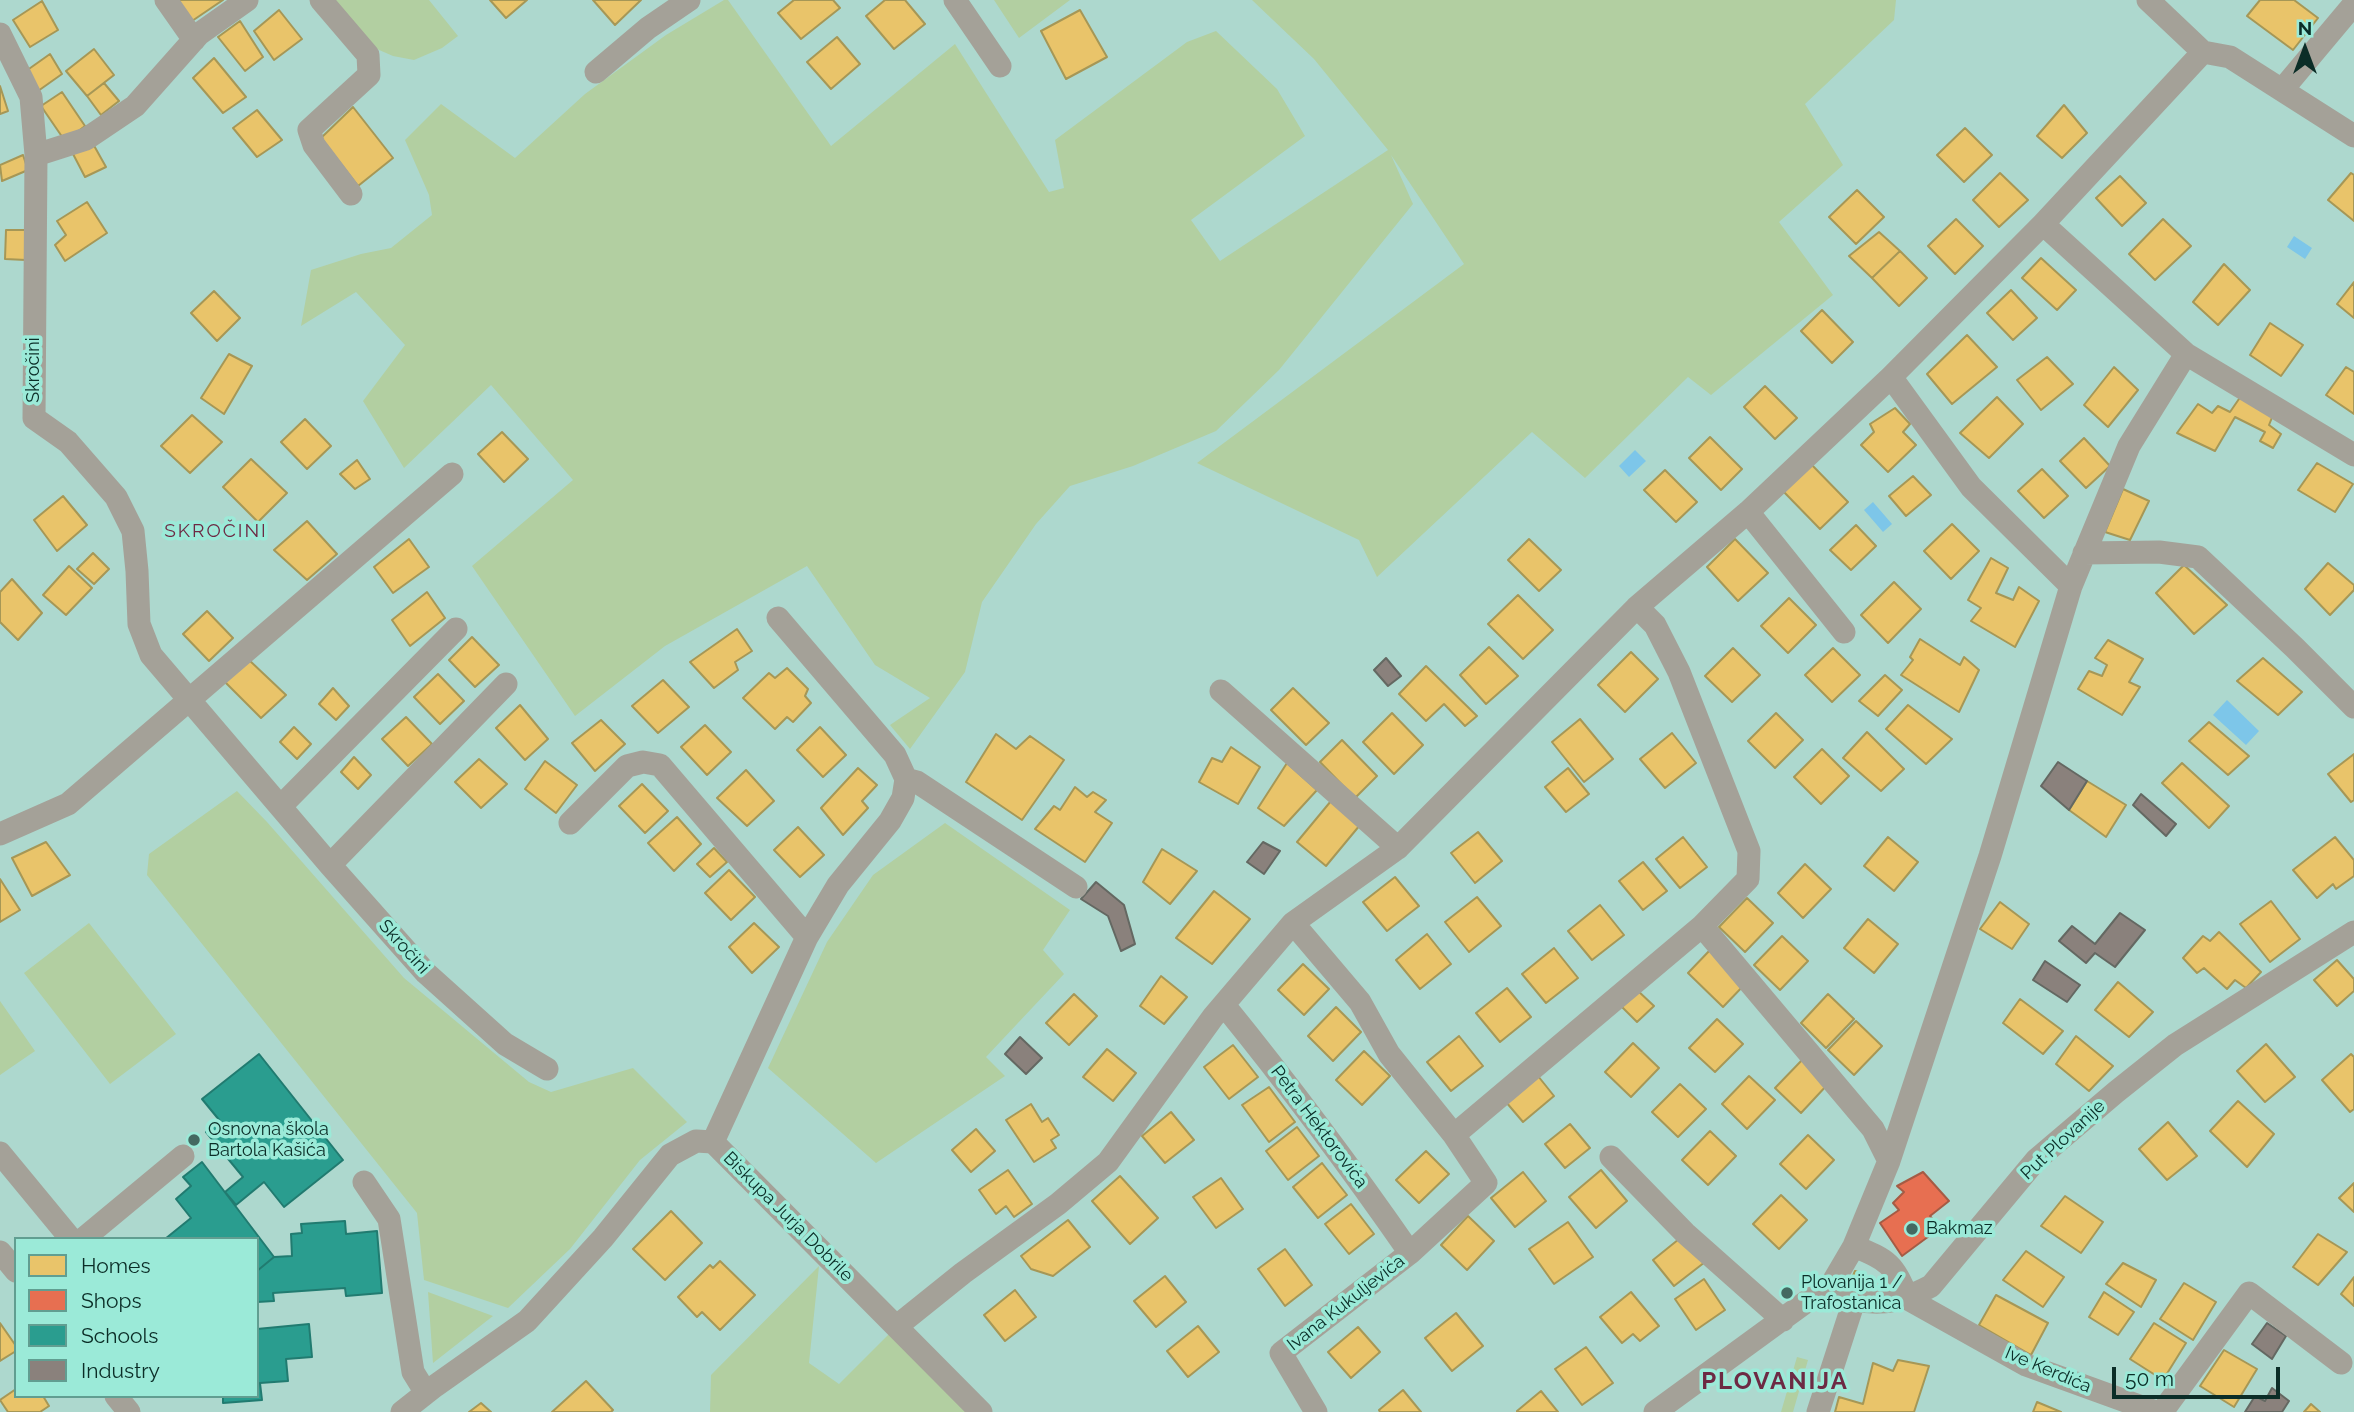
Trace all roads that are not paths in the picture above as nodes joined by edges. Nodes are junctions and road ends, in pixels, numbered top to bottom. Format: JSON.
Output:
{"nodes":[{"id":1,"x":166,"y":0,"type":"edge"},
{"id":2,"x":247,"y":0,"type":"edge"},
{"id":3,"x":321,"y":0,"type":"edge"},
{"id":4,"x":689,"y":0,"type":"edge"},
{"id":5,"x":955,"y":0,"type":"edge"},
{"id":6,"x":2148,"y":0,"type":"edge"},
{"id":7,"x":2354,"y":4,"type":"edge"},
{"id":8,"x":0,"y":34,"type":"edge"},
{"id":9,"x":194,"y":40,"type":"junction"},
{"id":10,"x":2203,"y":52,"type":"junction"},
{"id":11,"x":1000,"y":66,"type":"dead end"},
{"id":12,"x":596,"y":72,"type":"dead end"},
{"id":13,"x":2282,"y":90,"type":"junction"},
{"id":14,"x":2354,"y":136,"type":"edge"},
{"id":15,"x":36,"y":155,"type":"junction"},
{"id":16,"x":351,"y":194,"type":"dead end"},
{"id":17,"x":2043,"y":224,"type":"junction"},
{"id":18,"x":2186,"y":354,"type":"junction"},
{"id":19,"x":1891,"y":377,"type":"junction"},
{"id":20,"x":2354,"y":455,"type":"edge"},
{"id":21,"x":452,"y":474,"type":"dead end"},
{"id":22,"x":1748,"y":512,"type":"junction"},
{"id":23,"x":2084,"y":553,"type":"junction"},
{"id":24,"x":2071,"y":586,"type":"junction"},
{"id":25,"x":1637,"y":607,"type":"junction"},
{"id":26,"x":778,"y":618,"type":"dead end"},
{"id":27,"x":456,"y":629,"type":"dead end"},
{"id":28,"x":1844,"y":632,"type":"dead end"},
{"id":29,"x":506,"y":684,"type":"dead end"},
{"id":30,"x":1221,"y":691,"type":"dead end"},
{"id":31,"x":190,"y":699,"type":"junction"},
{"id":32,"x":2354,"y":707,"type":"edge"},
{"id":33,"x":906,"y":779,"type":"junction"},
{"id":34,"x":281,"y":806,"type":"junction"},
{"id":35,"x":570,"y":823,"type":"dead end"},
{"id":36,"x":0,"y":834,"type":"edge"},
{"id":37,"x":1398,"y":848,"type":"junction"},
{"id":38,"x":330,"y":865,"type":"junction"},
{"id":39,"x":1076,"y":887,"type":"dead end"},
{"id":40,"x":1293,"y":923,"type":"junction"},
{"id":41,"x":1702,"y":926,"type":"junction"},
{"id":42,"x":2354,"y":932,"type":"edge"},
{"id":43,"x":807,"y":937,"type":"junction"},
{"id":44,"x":1224,"y":1005,"type":"junction"},
{"id":45,"x":547,"y":1069,"type":"dead end"},
{"id":46,"x":1454,"y":1135,"type":"junction"},
{"id":47,"x":713,"y":1142,"type":"junction"},
{"id":48,"x":0,"y":1153,"type":"edge"},
{"id":49,"x":183,"y":1156,"type":"dead end"},
{"id":50,"x":1611,"y":1157,"type":"dead end"},
{"id":51,"x":1889,"y":1161,"type":"junction"},
{"id":52,"x":364,"y":1182,"type":"dead end"},
{"id":53,"x":69,"y":1237,"type":"edge"},
{"id":54,"x":85,"y":1237,"type":"edge"},
{"id":55,"x":1854,"y":1245,"type":"junction"},
{"id":56,"x":0,"y":1252,"type":"edge"},
{"id":57,"x":1410,"y":1253,"type":"junction"},
{"id":58,"x":14,"y":1269,"type":"edge"},
{"id":59,"x":1827,"y":1292,"type":"junction"},
{"id":60,"x":1908,"y":1299,"type":"junction"},
{"id":61,"x":1854,"y":1301,"type":"junction"},
{"id":62,"x":1783,"y":1320,"type":"junction"},
{"id":63,"x":897,"y":1326,"type":"junction"},
{"id":64,"x":2341,"y":1363,"type":"dead end"},
{"id":65,"x":426,"y":1393,"type":"junction"},
{"id":66,"x":118,"y":1398,"type":"edge"},
{"id":67,"x":129,"y":1412,"type":"edge"},
{"id":68,"x":402,"y":1412,"type":"edge"},
{"id":69,"x":981,"y":1412,"type":"edge"},
{"id":70,"x":1316,"y":1412,"type":"edge"},
{"id":71,"x":1655,"y":1412,"type":"edge"},
{"id":72,"x":1818,"y":1412,"type":"edge"},
{"id":73,"x":2156,"y":1412,"type":"edge"},
{"id":74,"x":2162,"y":1412,"type":"edge"}],
"edges":[{"from":1,"to":9,"type":"street"},
{"from":2,"to":9,"type":"street"},
{"from":3,"to":16,"type":"street"},
{"from":4,"to":12,"type":"street"},
{"from":5,"to":11,"type":"street"},
{"from":6,"to":10,"type":"street"},
{"from":7,"to":13,"type":"street"},
{"from":8,"to":15,"type":"street","name":"Skročini"},
{"from":9,"to":15,"type":"street"},
{"from":10,"to":13,"type":"street"},
{"from":10,"to":17,"type":"street"},
{"from":13,"to":14,"type":"street"},
{"from":15,"to":31,"type":"street","name":"Skročini"},
{"from":17,"to":18,"type":"street"},
{"from":17,"to":19,"type":"street"},
{"from":18,"to":20,"type":"street"},
{"from":18,"to":23,"type":"street"},
{"from":19,"to":22,"type":"street"},
{"from":19,"to":24,"type":"street"},
{"from":21,"to":31,"type":"street"},
{"from":22,"to":25,"type":"street"},
{"from":22,"to":28,"type":"street"},
{"from":23,"to":24,"type":"street"},
{"from":23,"to":32,"type":"street"},
{"from":24,"to":51,"type":"street"},
{"from":25,"to":37,"type":"street"},
{"from":25,"to":41,"type":"street"},
{"from":26,"to":33,"type":"street"},
{"from":27,"to":34,"type":"street"},
{"from":29,"to":38,"type":"street"},
{"from":30,"to":37,"type":"street"},
{"from":31,"to":34,"type":"street","name":"Skročini"},
{"from":31,"to":36,"type":"street"},
{"from":33,"to":39,"type":"street"},
{"from":33,"to":43,"type":"street"},
{"from":34,"to":38,"type":"street","name":"Skročini"},
{"from":35,"to":43,"type":"street"},
{"from":37,"to":40,"type":"street"},
{"from":38,"to":45,"type":"street","name":"Skročini"},
{"from":40,"to":44,"type":"street"},
{"from":40,"to":46,"type":"street"},
{"from":41,"to":46,"type":"street"},
{"from":41,"to":51,"type":"street"},
{"from":42,"to":60,"type":"street","name":"Put Plovanije"},
{"from":43,"to":47,"type":"street"},
{"from":44,"to":57,"type":"street","name":"Petra Hektorovića"},
{"from":44,"to":63,"type":"street"},
{"from":46,"to":57,"type":"street","name":"Ivana Kukuljevića"},
{"from":47,"to":63,"type":"street","name":"Biskupa Jurja Dobrile"},
{"from":47,"to":65,"type":"street","name":"Biskupa Jurja Dobrile"},
{"from":48,"to":53,"type":"street"},
{"from":49,"to":54,"type":"street"},
{"from":50,"to":62,"type":"street"},
{"from":51,"to":55,"type":"street"},
{"from":52,"to":65,"type":"street"},
{"from":55,"to":59,"type":"street"},
{"from":55,"to":60,"type":"street"},
{"from":56,"to":58,"type":"street"},
{"from":57,"to":70,"type":"street","name":"Ivana Kukuljevića"},
{"from":59,"to":61,"type":"street"},
{"from":59,"to":62,"type":"street"},
{"from":60,"to":61,"type":"street"},
{"from":60,"to":73,"type":"street","name":"Ive Kerdića"},
{"from":61,"to":72,"type":"street"},
{"from":62,"to":71,"type":"street"},
{"from":63,"to":69,"type":"street","name":"Biskupa Jurja Dobrile"},
{"from":64,"to":74,"type":"street"},
{"from":65,"to":68,"type":"street","name":"Biskupa Jurja Dobrile"},
{"from":66,"to":67,"type":"street"}]}
